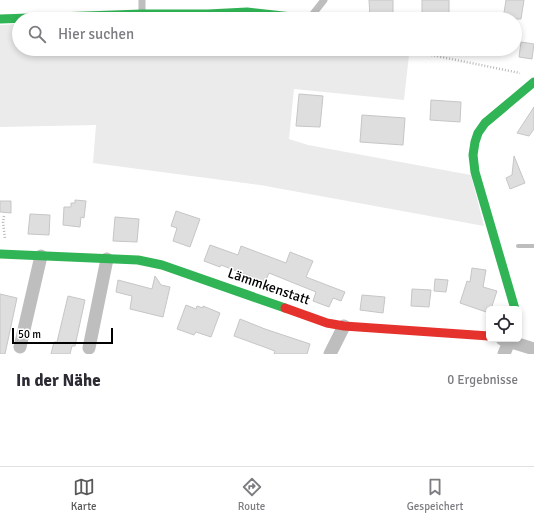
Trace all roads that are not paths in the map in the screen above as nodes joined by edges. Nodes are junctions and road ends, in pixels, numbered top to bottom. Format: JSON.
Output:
{"nodes":[{"id":1,"x":142,"y":0,"type":"edge"},
{"id":2,"x":324,"y":0,"type":"edge"},
{"id":3,"x":142,"y":12,"type":"edge"},
{"id":4,"x":315,"y":12,"type":"edge"},
{"id":5,"x":0,"y":19,"type":"edge"},
{"id":6,"x":12,"y":19,"type":"edge"},
{"id":7,"x":534,"y":82,"type":"edge"},
{"id":8,"x":2,"y":254,"type":"edge"},
{"id":9,"x":41,"y":256,"type":"junction"},
{"id":10,"x":107,"y":259,"type":"junction"},
{"id":11,"x":514,"y":306,"type":"edge"},
{"id":12,"x":344,"y":326,"type":"junction"},
{"id":13,"x":486,"y":336,"type":"edge"},
{"id":14,"x":507,"y":342,"type":"edge"},
{"id":15,"x":514,"y":342,"type":"edge"},
{"id":16,"x":20,"y":347,"type":"dead end"},
{"id":17,"x":89,"y":348,"type":"dead end"},
{"id":18,"x":534,"y":348,"type":"edge"},
{"id":19,"x":330,"y":354,"type":"edge"},
{"id":20,"x":504,"y":354,"type":"edge"}],
"edges":[{"from":1,"to":3,"type":"lane"},
{"from":2,"to":4,"type":"lane"},
{"from":5,"to":6,"type":"street"},
{"from":7,"to":11,"type":"street"},
{"from":8,"to":9,"type":"street","name":"Lämmkenstatt"},
{"from":9,"to":10,"type":"street","name":"Lämmkenstatt"},
{"from":9,"to":16,"type":"street"},
{"from":10,"to":12,"type":"street","name":"Lämmkenstatt"},
{"from":10,"to":17,"type":"street"},
{"from":12,"to":13,"type":"street","name":"Lämmkenstatt"},
{"from":12,"to":19,"type":"street"},
{"from":14,"to":20,"type":"street"},
{"from":15,"to":18,"type":"street"}]}
